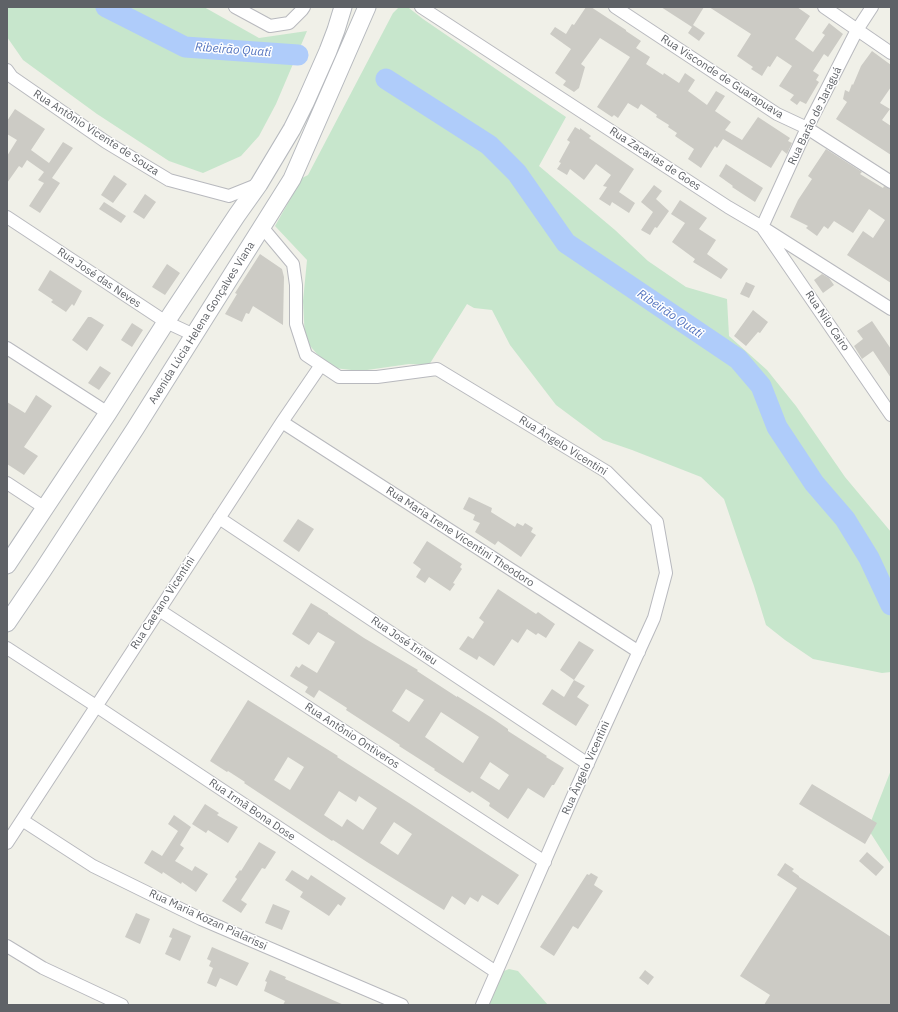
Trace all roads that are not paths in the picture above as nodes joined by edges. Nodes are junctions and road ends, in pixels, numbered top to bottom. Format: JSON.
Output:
{"nodes":[{"id":1,"x":235,"y":7,"type":"edge"},
{"id":2,"x":343,"y":7,"type":"edge"},
{"id":3,"x":367,"y":7,"type":"edge"},
{"id":4,"x":422,"y":7,"type":"edge"},
{"id":5,"x":615,"y":7,"type":"edge"},
{"id":6,"x":824,"y":7,"type":"edge"},
{"id":7,"x":872,"y":7,"type":"edge"},
{"id":8,"x":303,"y":9,"type":"edge"},
{"id":9,"x":857,"y":30,"type":"junction"},
{"id":10,"x":891,"y":53,"type":"edge"},
{"id":11,"x":7,"y":70,"type":"edge"},
{"id":12,"x":807,"y":128,"type":"junction"},
{"id":13,"x":891,"y":182,"type":"edge"},
{"id":14,"x":259,"y":184,"type":"junction"},
{"id":15,"x":7,"y":217,"type":"edge"},
{"id":16,"x":262,"y":227,"type":"junction"},
{"id":17,"x":762,"y":227,"type":"junction"},
{"id":18,"x":891,"y":309,"type":"edge"},
{"id":19,"x":166,"y":322,"type":"junction"},
{"id":20,"x":194,"y":335,"type":"junction"},
{"id":21,"x":7,"y":348,"type":"edge"},
{"id":22,"x":321,"y":365,"type":"junction"},
{"id":23,"x":108,"y":413,"type":"junction"},
{"id":24,"x":891,"y":414,"type":"edge"},
{"id":25,"x":282,"y":422,"type":"junction"},
{"id":26,"x":7,"y":483,"type":"edge"},
{"id":27,"x":45,"y":508,"type":"junction"},
{"id":28,"x":219,"y":518,"type":"junction"},
{"id":29,"x":7,"y":565,"type":"edge"},
{"id":30,"x":159,"y":610,"type":"junction"},
{"id":31,"x":8,"y":620,"type":"edge"},
{"id":32,"x":7,"y":648,"type":"edge"},
{"id":33,"x":639,"y":652,"type":"junction"},
{"id":34,"x":96,"y":706,"type":"junction"},
{"id":35,"x":588,"y":764,"type":"junction"},
{"id":36,"x":22,"y":820,"type":"junction"},
{"id":37,"x":7,"y":843,"type":"edge"},
{"id":38,"x":545,"y":862,"type":"junction"},
{"id":39,"x":7,"y":946,"type":"edge"},
{"id":40,"x":496,"y":972,"type":"junction"},
{"id":41,"x":122,"y":1005,"type":"edge"},
{"id":42,"x":402,"y":1005,"type":"edge"},
{"id":43,"x":482,"y":1005,"type":"edge"}],
"edges":[{"from":1,"to":8,"type":"street"},
{"from":2,"to":14,"type":"street"},
{"from":3,"to":16,"type":"street","name":"Avenida Lúcia Helena Gonçalves Viana"},
{"from":4,"to":17,"type":"street","name":"Rua Zacarias de Goes"},
{"from":5,"to":12,"type":"street","name":"Rua Visconde de Guarapuava"},
{"from":6,"to":9,"type":"street"},
{"from":7,"to":9,"type":"street","name":"Rua Barão de Jaraguá"},
{"from":9,"to":10,"type":"street"},
{"from":9,"to":12,"type":"street","name":"Rua Barão de Jaraguá"},
{"from":11,"to":14,"type":"street","name":"Rua Antônio Vicente de Souza"},
{"from":12,"to":13,"type":"street","name":"Rua Visconde de Guarapuava"},
{"from":12,"to":17,"type":"street","name":"Rua Barão de Jaraguá"},
{"from":14,"to":19,"type":"street"},
{"from":15,"to":19,"type":"street","name":"Rua José das Neves"},
{"from":16,"to":20,"type":"street","name":"Avenida Lúcia Helena Gonçalves Viana"},
{"from":16,"to":22,"type":"street","name":"Rua Ângelo Vicentini"},
{"from":17,"to":18,"type":"street","name":"Rua Zacarias de Goes"},
{"from":17,"to":24,"type":"street","name":"Rua Nilo Cairo"},
{"from":19,"to":20,"type":"street","name":"Rua José das Neves"},
{"from":19,"to":23,"type":"street"},
{"from":20,"to":31,"type":"street","name":"Avenida Lúcia Helena Gonçalves Viana"},
{"from":21,"to":23,"type":"street"},
{"from":22,"to":25,"type":"street","name":"Rua Caetano Vicentini"},
{"from":22,"to":33,"type":"street","name":"Rua Ângelo Vicentini"},
{"from":23,"to":27,"type":"street"},
{"from":25,"to":28,"type":"street","name":"Rua Caetano Vicentini"},
{"from":25,"to":33,"type":"street","name":"Rua Maria Irene Vicentini Theodoro"},
{"from":26,"to":27,"type":"street"},
{"from":27,"to":29,"type":"street"},
{"from":28,"to":30,"type":"street","name":"Rua Caetano Vicentini"},
{"from":28,"to":35,"type":"street","name":"Rua José Irineu"},
{"from":30,"to":34,"type":"street","name":"Rua Caetano Vicentini"},
{"from":30,"to":38,"type":"street","name":"Rua Antônio Ontiveros"},
{"from":32,"to":34,"type":"street","name":"Rua Irmã Bona Dose"},
{"from":33,"to":35,"type":"street","name":"Rua Ângelo Vicentini"},
{"from":34,"to":36,"type":"street","name":"Rua Caetano Vicentini"},
{"from":34,"to":40,"type":"street","name":"Rua Irmã Bona Dose"},
{"from":35,"to":38,"type":"street","name":"Rua Ângelo Vicentini"},
{"from":36,"to":37,"type":"street","name":"Rua Caetano Vicentini"},
{"from":36,"to":42,"type":"street","name":"Rua Maria Kozan Pialarissi"},
{"from":38,"to":40,"type":"street","name":"Rua Ângelo Vicentini"},
{"from":39,"to":41,"type":"street"},
{"from":40,"to":43,"type":"street","name":"Rua Ângelo Vicentini"}]}
